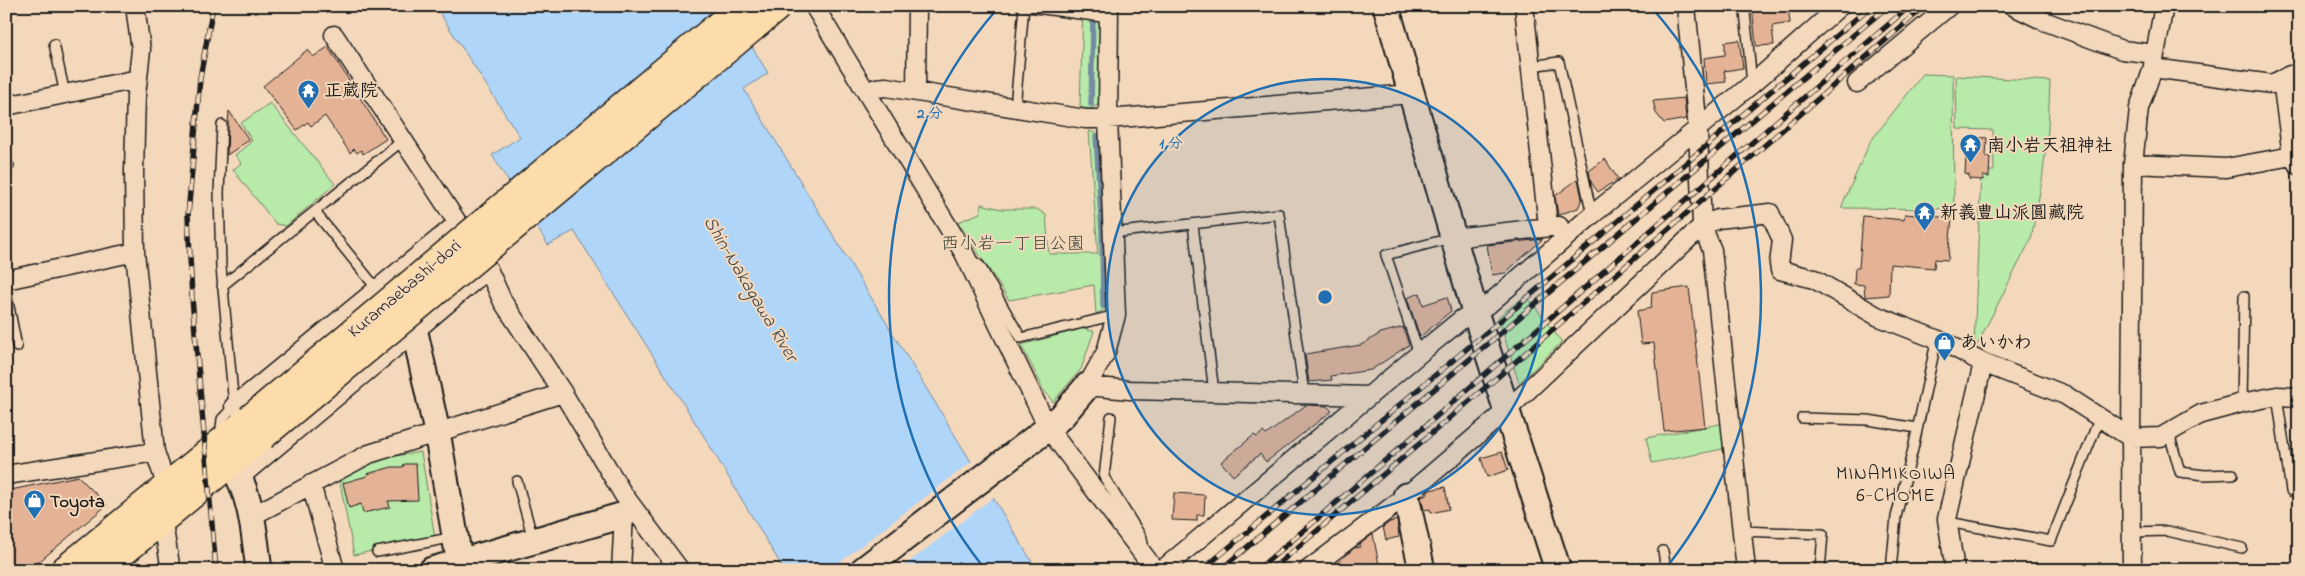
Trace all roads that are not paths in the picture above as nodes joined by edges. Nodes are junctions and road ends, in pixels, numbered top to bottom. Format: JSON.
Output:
{"nodes":[{"id":1,"x":135,"y":6,"type":"edge"},
{"id":2,"x":742,"y":6,"type":"edge"},
{"id":3,"x":778,"y":6,"type":"edge"},
{"id":4,"x":814,"y":6,"type":"edge"},
{"id":5,"x":917,"y":6,"type":"edge"},
{"id":6,"x":1386,"y":6,"type":"edge"},
{"id":7,"x":1524,"y":6,"type":"edge"},
{"id":8,"x":1686,"y":6,"type":"edge"},
{"id":9,"x":1840,"y":6,"type":"edge"},
{"id":10,"x":1949,"y":6,"type":"edge"},
{"id":11,"x":2013,"y":6,"type":"edge"},
{"id":12,"x":2164,"y":6,"type":"edge"},
{"id":13,"x":1023,"y":7,"type":"edge"},
{"id":14,"x":1109,"y":12,"type":"edge"},
{"id":15,"x":1746,"y":12,"type":"dead end"},
{"id":16,"x":334,"y":35,"type":"dead end"},
{"id":17,"x":54,"y":44,"type":"dead end"},
{"id":18,"x":2154,"y":61,"type":"junction"},
{"id":19,"x":1531,"y":66,"type":"junction"},
{"id":20,"x":2290,"y":78,"type":"edge"},
{"id":21,"x":138,"y":79,"type":"junction"},
{"id":22,"x":1857,"y":83,"type":"dead end"},
{"id":23,"x":1752,"y":84,"type":"junction"},
{"id":24,"x":916,"y":90,"type":"junction"},
{"id":25,"x":866,"y":92,"type":"junction"},
{"id":26,"x":64,"y":94,"type":"junction"},
{"id":27,"x":1411,"y":94,"type":"junction"},
{"id":28,"x":6,"y":106,"type":"edge"},
{"id":29,"x":1015,"y":108,"type":"junction"},
{"id":30,"x":1108,"y":119,"type":"junction"},
{"id":31,"x":222,"y":125,"type":"dead end"},
{"id":32,"x":1698,"y":130,"type":"junction"},
{"id":33,"x":402,"y":141,"type":"junction"},
{"id":34,"x":2296,"y":161,"type":"edge"},
{"id":35,"x":2133,"y":164,"type":"junction"},
{"id":36,"x":315,"y":212,"type":"junction"},
{"id":37,"x":1592,"y":215,"type":"junction"},
{"id":38,"x":458,"y":223,"type":"junction"},
{"id":39,"x":1193,"y":225,"type":"junction"},
{"id":40,"x":1548,"y":226,"type":"junction"},
{"id":41,"x":1702,"y":226,"type":"junction"},
{"id":42,"x":1575,"y":230,"type":"junction"},
{"id":43,"x":1112,"y":233,"type":"junction"},
{"id":44,"x":1453,"y":238,"type":"junction"},
{"id":45,"x":135,"y":252,"type":"junction"},
{"id":46,"x":964,"y":253,"type":"junction"},
{"id":47,"x":488,"y":269,"type":"junction"},
{"id":48,"x":6,"y":280,"type":"edge"},
{"id":49,"x":222,"y":286,"type":"junction"},
{"id":50,"x":376,"y":289,"type":"junction"},
{"id":51,"x":6,"y":291,"type":"edge"},
{"id":52,"x":2244,"y":296,"type":"dead end"},
{"id":53,"x":1475,"y":312,"type":"junction"},
{"id":54,"x":1116,"y":315,"type":"junction"},
{"id":55,"x":416,"y":334,"type":"junction"},
{"id":56,"x":1937,"y":338,"type":"junction"},
{"id":57,"x":17,"y":347,"type":"dead end"},
{"id":58,"x":1419,"y":354,"type":"junction"},
{"id":59,"x":1983,"y":363,"type":"junction"},
{"id":60,"x":1087,"y":386,"type":"junction"},
{"id":61,"x":1214,"y":392,"type":"junction"},
{"id":62,"x":563,"y":394,"type":"junction"},
{"id":63,"x":1304,"y":394,"type":"junction"},
{"id":64,"x":1369,"y":396,"type":"junction"},
{"id":65,"x":2277,"y":396,"type":"junction"},
{"id":66,"x":2299,"y":397,"type":"edge"},
{"id":67,"x":2242,"y":403,"type":"junction"},
{"id":68,"x":1508,"y":410,"type":"junction"},
{"id":69,"x":1111,"y":417,"type":"dead end"},
{"id":70,"x":2100,"y":417,"type":"junction"},
{"id":71,"x":1802,"y":418,"type":"dead end"},
{"id":72,"x":248,"y":420,"type":"junction"},
{"id":73,"x":1048,"y":428,"type":"junction"},
{"id":74,"x":1917,"y":428,"type":"junction"},
{"id":75,"x":437,"y":432,"type":"junction"},
{"id":76,"x":2169,"y":433,"type":"junction"},
{"id":77,"x":2131,"y":438,"type":"junction"},
{"id":78,"x":155,"y":452,"type":"junction"},
{"id":79,"x":230,"y":461,"type":"junction"},
{"id":80,"x":2233,"y":474,"type":"dead end"},
{"id":81,"x":6,"y":475,"type":"edge"},
{"id":82,"x":517,"y":481,"type":"dead end"},
{"id":83,"x":311,"y":484,"type":"junction"},
{"id":84,"x":167,"y":487,"type":"junction"},
{"id":85,"x":2291,"y":491,"type":"dead end"},
{"id":86,"x":1406,"y":496,"type":"junction"},
{"id":87,"x":629,"y":513,"type":"junction"},
{"id":88,"x":252,"y":516,"type":"junction"},
{"id":89,"x":162,"y":518,"type":"junction"},
{"id":90,"x":1948,"y":522,"type":"junction"},
{"id":91,"x":1742,"y":531,"type":"junction"},
{"id":92,"x":2132,"y":532,"type":"junction"},
{"id":93,"x":455,"y":537,"type":"junction"},
{"id":94,"x":534,"y":541,"type":"junction"},
{"id":95,"x":2242,"y":548,"type":"dead end"},
{"id":96,"x":1663,"y":551,"type":"dead end"},
{"id":97,"x":377,"y":552,"type":"dead end"},
{"id":98,"x":1151,"y":563,"type":"edge"},
{"id":99,"x":460,"y":566,"type":"edge"},
{"id":100,"x":65,"y":570,"type":"edge"},
{"id":101,"x":101,"y":570,"type":"edge"},
{"id":102,"x":170,"y":570,"type":"edge"},
{"id":103,"x":259,"y":570,"type":"edge"},
{"id":104,"x":335,"y":570,"type":"edge"},
{"id":105,"x":432,"y":570,"type":"edge"},
{"id":106,"x":621,"y":570,"type":"edge"},
{"id":107,"x":680,"y":570,"type":"edge"},
{"id":108,"x":863,"y":570,"type":"edge"},
{"id":109,"x":1162,"y":570,"type":"edge"},
{"id":110,"x":1308,"y":570,"type":"edge"},
{"id":111,"x":1422,"y":570,"type":"edge"},
{"id":112,"x":1558,"y":570,"type":"edge"},
{"id":113,"x":1666,"y":570,"type":"edge"},
{"id":114,"x":1746,"y":570,"type":"edge"},
{"id":115,"x":1820,"y":570,"type":"edge"},
{"id":116,"x":1892,"y":570,"type":"edge"},
{"id":117,"x":1955,"y":570,"type":"edge"},
{"id":118,"x":2132,"y":570,"type":"edge"}],
"edges":[{"from":1,"to":21,"type":"street"},
{"from":2,"to":72,"type":"main road","name":"Kuramaebashi-dori","bridge":true},
{"from":3,"to":72,"type":"main road","name":"Kuramaebashi-dori","bridge":true},
{"from":4,"to":25,"type":"street"},
{"from":5,"to":24,"type":"street"},
{"from":6,"to":27,"type":"street"},
{"from":7,"to":19,"type":"street"},
{"from":8,"to":32,"type":"street"},
{"from":9,"to":23,"type":"street"},
{"from":10,"to":22,"type":"street"},
{"from":11,"to":18,"type":"street"},
{"from":12,"to":18,"type":"street"},
{"from":13,"to":14,"type":"lane"},
{"from":13,"to":29,"type":"lane"},
{"from":14,"to":30,"type":"street"},
{"from":15,"to":23,"type":"lane"},
{"from":16,"to":33,"type":"street"},
{"from":17,"to":26,"type":"lane"},
{"from":18,"to":20,"type":"street"},
{"from":18,"to":35,"type":"street"},
{"from":19,"to":37,"type":"lane"},
{"from":19,"to":40,"type":"street"},
{"from":20,"to":34,"type":"street"},
{"from":21,"to":26,"type":"street"},
{"from":21,"to":45,"type":"street"},
{"from":23,"to":32,"type":"street"},
{"from":24,"to":25,"type":"street"},
{"from":24,"to":29,"type":"street"},
{"from":25,"to":46,"type":"street"},
{"from":26,"to":28,"type":"street"},
{"from":27,"to":30,"type":"street"},
{"from":27,"to":44,"type":"street"},
{"from":29,"to":30,"type":"street"},
{"from":30,"to":43,"type":"street"},
{"from":31,"to":49,"type":"lane"},
{"from":32,"to":37,"type":"street"},
{"from":32,"to":41,"type":"street"},
{"from":33,"to":36,"type":"lane"},
{"from":33,"to":38,"type":"street"},
{"from":34,"to":35,"type":"street"},
{"from":35,"to":77,"type":"street"},
{"from":36,"to":49,"type":"lane"},
{"from":36,"to":50,"type":"lane"},
{"from":37,"to":42,"type":"street"},
{"from":38,"to":47,"type":"street"},
{"from":38,"to":50,"type":"street"},
{"from":39,"to":43,"type":"lane"},
{"from":39,"to":61,"type":"lane"},
{"from":39,"to":63,"type":"lane"},
{"from":40,"to":42,"type":"street"},
{"from":40,"to":44,"type":"street"},
{"from":41,"to":56,"type":"street"},
{"from":41,"to":68,"type":"street"},
{"from":41,"to":91,"type":"street"},
{"from":42,"to":53,"type":"street"},
{"from":43,"to":54,"type":"street"},
{"from":44,"to":53,"type":"street"},
{"from":44,"to":58,"type":"lane"},
{"from":45,"to":48,"type":"street"},
{"from":45,"to":78,"type":"street"},
{"from":46,"to":54,"type":"lane"},
{"from":46,"to":73,"type":"street"},
{"from":47,"to":55,"type":"street"},
{"from":47,"to":62,"type":"street"},
{"from":49,"to":72,"type":"lane"},
{"from":50,"to":72,"type":"street"},
{"from":51,"to":57,"type":"lane"},
{"from":52,"to":67,"type":"lane"},
{"from":53,"to":58,"type":"street"},
{"from":53,"to":68,"type":"street"},
{"from":54,"to":60,"type":"street"},
{"from":55,"to":75,"type":"street"},
{"from":55,"to":79,"type":"street"},
{"from":56,"to":59,"type":"street"},
{"from":56,"to":74,"type":"lane"},
{"from":58,"to":64,"type":"street"},
{"from":59,"to":70,"type":"street"},
{"from":59,"to":90,"type":"street"},
{"from":60,"to":61,"type":"street"},
{"from":60,"to":73,"type":"street"},
{"from":61,"to":63,"type":"street"},
{"from":62,"to":75,"type":"street"},
{"from":62,"to":87,"type":"street"},
{"from":63,"to":64,"type":"street"},
{"from":64,"to":109,"type":"street"},
{"from":65,"to":66,"type":"street"},
{"from":65,"to":67,"type":"street"},
{"from":65,"to":85,"type":"lane"},
{"from":67,"to":76,"type":"street"},
{"from":68,"to":86,"type":"street"},
{"from":68,"to":112,"type":"street"},
{"from":69,"to":98,"type":"lane"},
{"from":70,"to":77,"type":"street"},
{"from":70,"to":90,"type":"lane"},
{"from":71,"to":74,"type":"lane"},
{"from":72,"to":79,"type":"main road","name":"Kuramaebashi-dori"},
{"from":73,"to":98,"type":"street"},
{"from":73,"to":108,"type":"street"},
{"from":74,"to":116,"type":"lane"},
{"from":75,"to":83,"type":"street"},
{"from":75,"to":93,"type":"street"},
{"from":76,"to":77,"type":"street"},
{"from":76,"to":80,"type":"lane"},
{"from":77,"to":92,"type":"street"},
{"from":78,"to":81,"type":"street"},
{"from":78,"to":84,"type":"street"},
{"from":79,"to":84,"type":"main road","name":"Kuramaebashi-dori"},
{"from":79,"to":88,"type":"street"},
{"from":79,"to":89,"type":"main road","name":"Kuramaebashi-dori"},
{"from":82,"to":94,"type":"lane"},
{"from":83,"to":88,"type":"street"},
{"from":83,"to":104,"type":"street"},
{"from":84,"to":100,"type":"main road","name":"Kuramaebashi-dori"},
{"from":86,"to":110,"type":"street"},
{"from":86,"to":111,"type":"street"},
{"from":87,"to":94,"type":"street"},
{"from":87,"to":106,"type":"street"},
{"from":87,"to":107,"type":"street"},
{"from":88,"to":103,"type":"street"},
{"from":89,"to":101,"type":"main road","name":"Kuramaebashi-dori"},
{"from":89,"to":102,"type":"street"},
{"from":90,"to":117,"type":"street"},
{"from":91,"to":114,"type":"street"},
{"from":91,"to":115,"type":"lane"},
{"from":92,"to":95,"type":"lane"},
{"from":92,"to":118,"type":"street"},
{"from":93,"to":97,"type":"lane"},
{"from":93,"to":99,"type":"street"},
{"from":94,"to":99,"type":"street"},
{"from":96,"to":113,"type":"lane"},
{"from":99,"to":105,"type":"street"}]}
